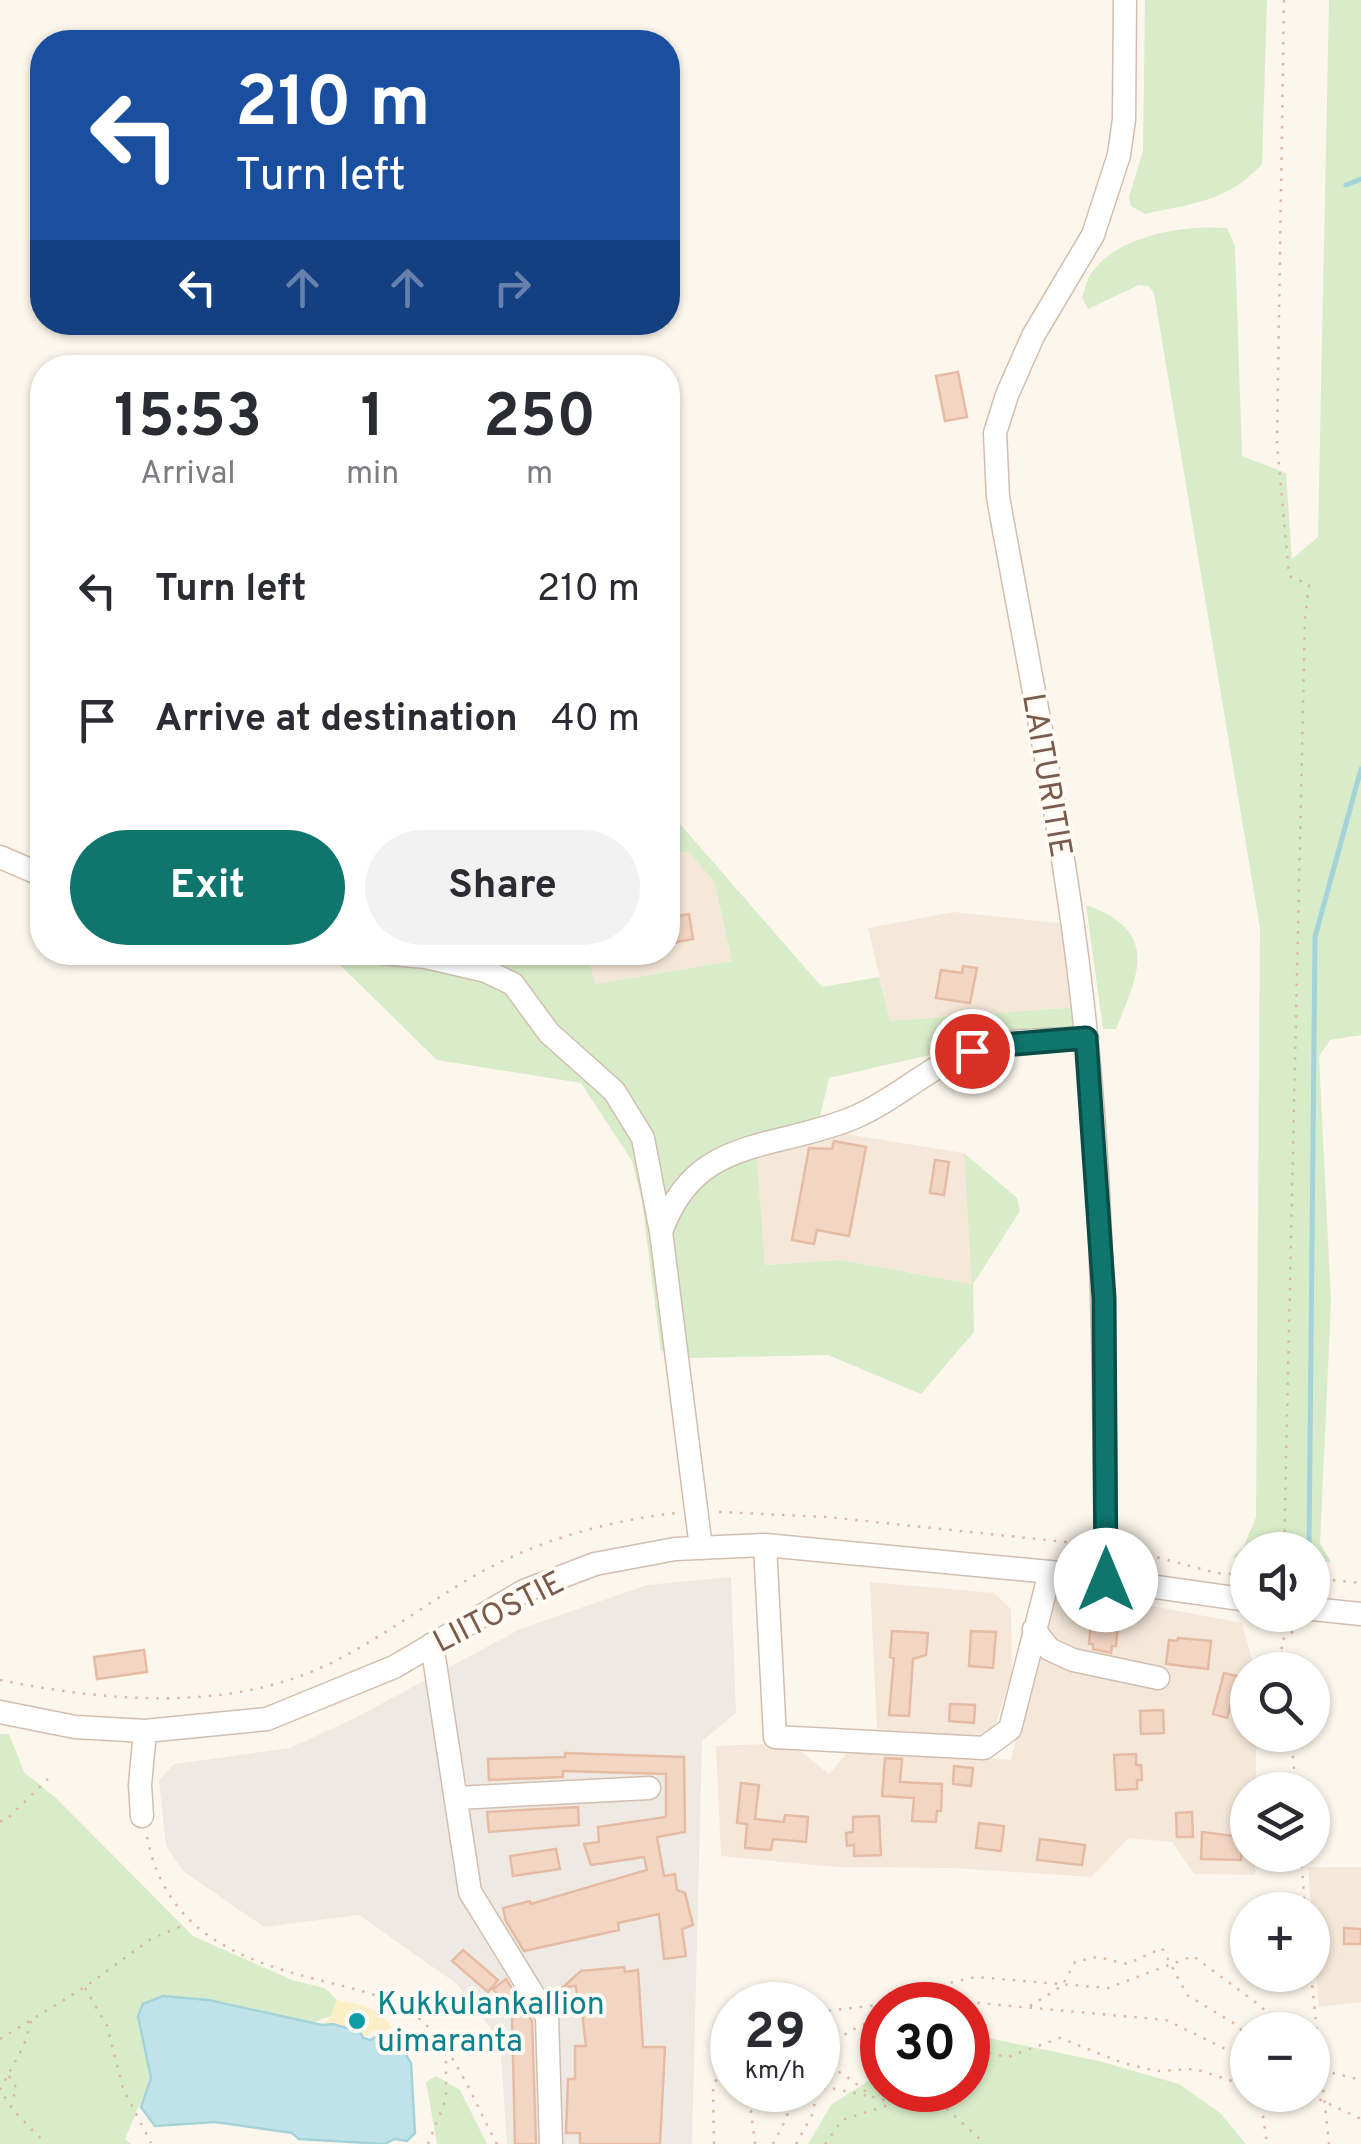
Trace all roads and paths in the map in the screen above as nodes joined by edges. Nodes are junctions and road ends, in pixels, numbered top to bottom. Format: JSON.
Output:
{"nodes":[{"id":1,"x":1126,"y":0,"type":"edge"},
{"id":2,"x":1284,"y":0,"type":"edge"},
{"id":3,"x":0,"y":857,"type":"edge"},
{"id":4,"x":30,"y":870,"type":"edge"},
{"id":5,"x":462,"y":965,"type":"edge"},
{"id":6,"x":1086,"y":1038,"type":"junction"},
{"id":7,"x":661,"y":1232,"type":"junction"},
{"id":8,"x":694,"y":1511,"type":"junction"},
{"id":9,"x":1284,"y":1532,"type":"edge"},
{"id":10,"x":765,"y":1545,"type":"junction"},
{"id":11,"x":1106,"y":1546,"type":"junction"},
{"id":12,"x":701,"y":1548,"type":"junction"},
{"id":13,"x":1050,"y":1572,"type":"junction"},
{"id":14,"x":1230,"y":1573,"type":"edge"},
{"id":15,"x":1106,"y":1580,"type":"junction"},
{"id":16,"x":1330,"y":1580,"type":"edge"},
{"id":17,"x":1361,"y":1583,"type":"edge"},
{"id":18,"x":1230,"y":1597,"type":"edge"},
{"id":19,"x":1330,"y":1611,"type":"edge"},
{"id":20,"x":1361,"y":1614,"type":"edge"},
{"id":21,"x":1034,"y":1629,"type":"junction"},
{"id":22,"x":1282,"y":1641,"type":"dead end"},
{"id":23,"x":432,"y":1644,"type":"junction"},
{"id":24,"x":1283,"y":1652,"type":"edge"},
{"id":25,"x":1158,"y":1678,"type":"dead end"},
{"id":26,"x":0,"y":1680,"type":"edge"},
{"id":27,"x":0,"y":1712,"type":"edge"},
{"id":28,"x":145,"y":1731,"type":"junction"},
{"id":29,"x":48,"y":1779,"type":"dead end"},
{"id":30,"x":649,"y":1788,"type":"dead end"},
{"id":31,"x":456,"y":1798,"type":"junction"},
{"id":32,"x":142,"y":1816,"type":"joint"},
{"id":33,"x":0,"y":1822,"type":"edge"},
{"id":34,"x":189,"y":1923,"type":"junction"},
{"id":35,"x":1168,"y":1963,"type":"junction"},
{"id":36,"x":1062,"y":1986,"type":"junction"},
{"id":37,"x":85,"y":1987,"type":"junction"},
{"id":38,"x":990,"y":2004,"type":"edge"},
{"id":39,"x":1029,"y":2007,"type":"junction"},
{"id":40,"x":840,"y":2009,"type":"edge"},
{"id":41,"x":1265,"y":2012,"type":"edge"},
{"id":42,"x":31,"y":2018,"type":"junction"},
{"id":43,"x":1230,"y":2021,"type":"edge"},
{"id":44,"x":0,"y":2039,"type":"edge"},
{"id":45,"x":446,"y":2051,"type":"junction"},
{"id":46,"x":1230,"y":2051,"type":"edge"},
{"id":47,"x":990,"y":2054,"type":"edge"},
{"id":48,"x":1330,"y":2072,"type":"edge"},
{"id":49,"x":8,"y":2074,"type":"junction"},
{"id":50,"x":1361,"y":2080,"type":"edge"},
{"id":51,"x":1230,"y":2081,"type":"edge"},
{"id":52,"x":860,"y":2094,"type":"edge"},
{"id":53,"x":10,"y":2102,"type":"junction"},
{"id":54,"x":1330,"y":2105,"type":"edge"},
{"id":55,"x":713,"y":2112,"type":"edge"},
{"id":56,"x":751,"y":2112,"type":"edge"},
{"id":57,"x":788,"y":2112,"type":"edge"},
{"id":58,"x":867,"y":2112,"type":"edge"},
{"id":59,"x":950,"y":2112,"type":"edge"},
{"id":60,"x":1261,"y":2112,"type":"edge"},
{"id":61,"x":1325,"y":2112,"type":"edge"},
{"id":62,"x":1361,"y":2118,"type":"edge"},
{"id":63,"x":151,"y":2143,"type":"edge"},
{"id":64,"x":46,"y":2144,"type":"edge"},
{"id":65,"x":428,"y":2144,"type":"edge"},
{"id":66,"x":496,"y":2144,"type":"edge"},
{"id":67,"x":552,"y":2144,"type":"edge"},
{"id":68,"x":714,"y":2144,"type":"edge"},
{"id":69,"x":755,"y":2144,"type":"edge"},
{"id":70,"x":773,"y":2144,"type":"edge"},
{"id":71,"x":796,"y":2144,"type":"edge"},
{"id":72,"x":826,"y":2144,"type":"edge"},
{"id":73,"x":984,"y":2144,"type":"edge"},
{"id":74,"x":1267,"y":2144,"type":"edge"},
{"id":75,"x":1329,"y":2144,"type":"edge"}],
"edges":[{"from":1,"to":6,"type":"street","name":"LAITURITIE"},
{"from":2,"to":9,"type":"path"},
{"from":3,"to":4,"type":"street"},
{"from":5,"to":7,"type":"street"},
{"from":6,"to":7,"type":"street"},
{"from":6,"to":11,"type":"street","name":"LAITURITIE"},
{"from":7,"to":8,"type":"street"},
{"from":8,"to":11,"type":"path"},
{"from":8,"to":12,"type":"street"},
{"from":8,"to":26,"type":"path"},
{"from":10,"to":12,"type":"street","name":"LIITOSTIE"},
{"from":10,"to":13,"type":"street","name":"LIITOSTIE"},
{"from":10,"to":21,"type":"street"},
{"from":11,"to":14,"type":"path"},
{"from":11,"to":15,"type":"street","name":"LAITURITIE"},
{"from":12,"to":23,"type":"street","name":"LIITOSTIE"},
{"from":13,"to":15,"type":"street","name":"LIITOSTIE"},
{"from":13,"to":21,"type":"street"},
{"from":15,"to":18,"type":"street","name":"LIITOSTIE"},
{"from":16,"to":17,"type":"path"},
{"from":19,"to":20,"type":"street"},
{"from":21,"to":25,"type":"street"},
{"from":22,"to":24,"type":"path"},
{"from":23,"to":28,"type":"street","name":"LIITOSTIE"},
{"from":23,"to":31,"type":"street"},
{"from":27,"to":28,"type":"street","name":"LIITOSTIE"},
{"from":28,"to":32,"type":"street"},
{"from":29,"to":33,"type":"path"},
{"from":30,"to":31,"type":"street"},
{"from":31,"to":67,"type":"street"},
{"from":32,"to":34,"type":"path"},
{"from":34,"to":37,"type":"path"},
{"from":34,"to":45,"type":"path"},
{"from":35,"to":36,"type":"path"},
{"from":35,"to":36,"type":"path"},
{"from":35,"to":41,"type":"path"},
{"from":35,"to":43,"type":"path"},
{"from":36,"to":39,"type":"path"},
{"from":36,"to":40,"type":"path"},
{"from":37,"to":42,"type":"path"},
{"from":37,"to":63,"type":"path"},
{"from":38,"to":39,"type":"path"},
{"from":39,"to":46,"type":"path"},
{"from":42,"to":44,"type":"path"},
{"from":42,"to":49,"type":"path"},
{"from":45,"to":65,"type":"path"},
{"from":45,"to":66,"type":"path"},
{"from":47,"to":51,"type":"path"},
{"from":48,"to":50,"type":"path"},
{"from":49,"to":53,"type":"path"},
{"from":49,"to":53,"type":"path"},
{"from":52,"to":71,"type":"path"},
{"from":53,"to":64,"type":"path"},
{"from":54,"to":62,"type":"path"},
{"from":55,"to":68,"type":"path"},
{"from":56,"to":69,"type":"path"},
{"from":57,"to":70,"type":"path"},
{"from":58,"to":72,"type":"path"},
{"from":59,"to":73,"type":"path"},
{"from":60,"to":74,"type":"path"},
{"from":61,"to":75,"type":"path"}]}
